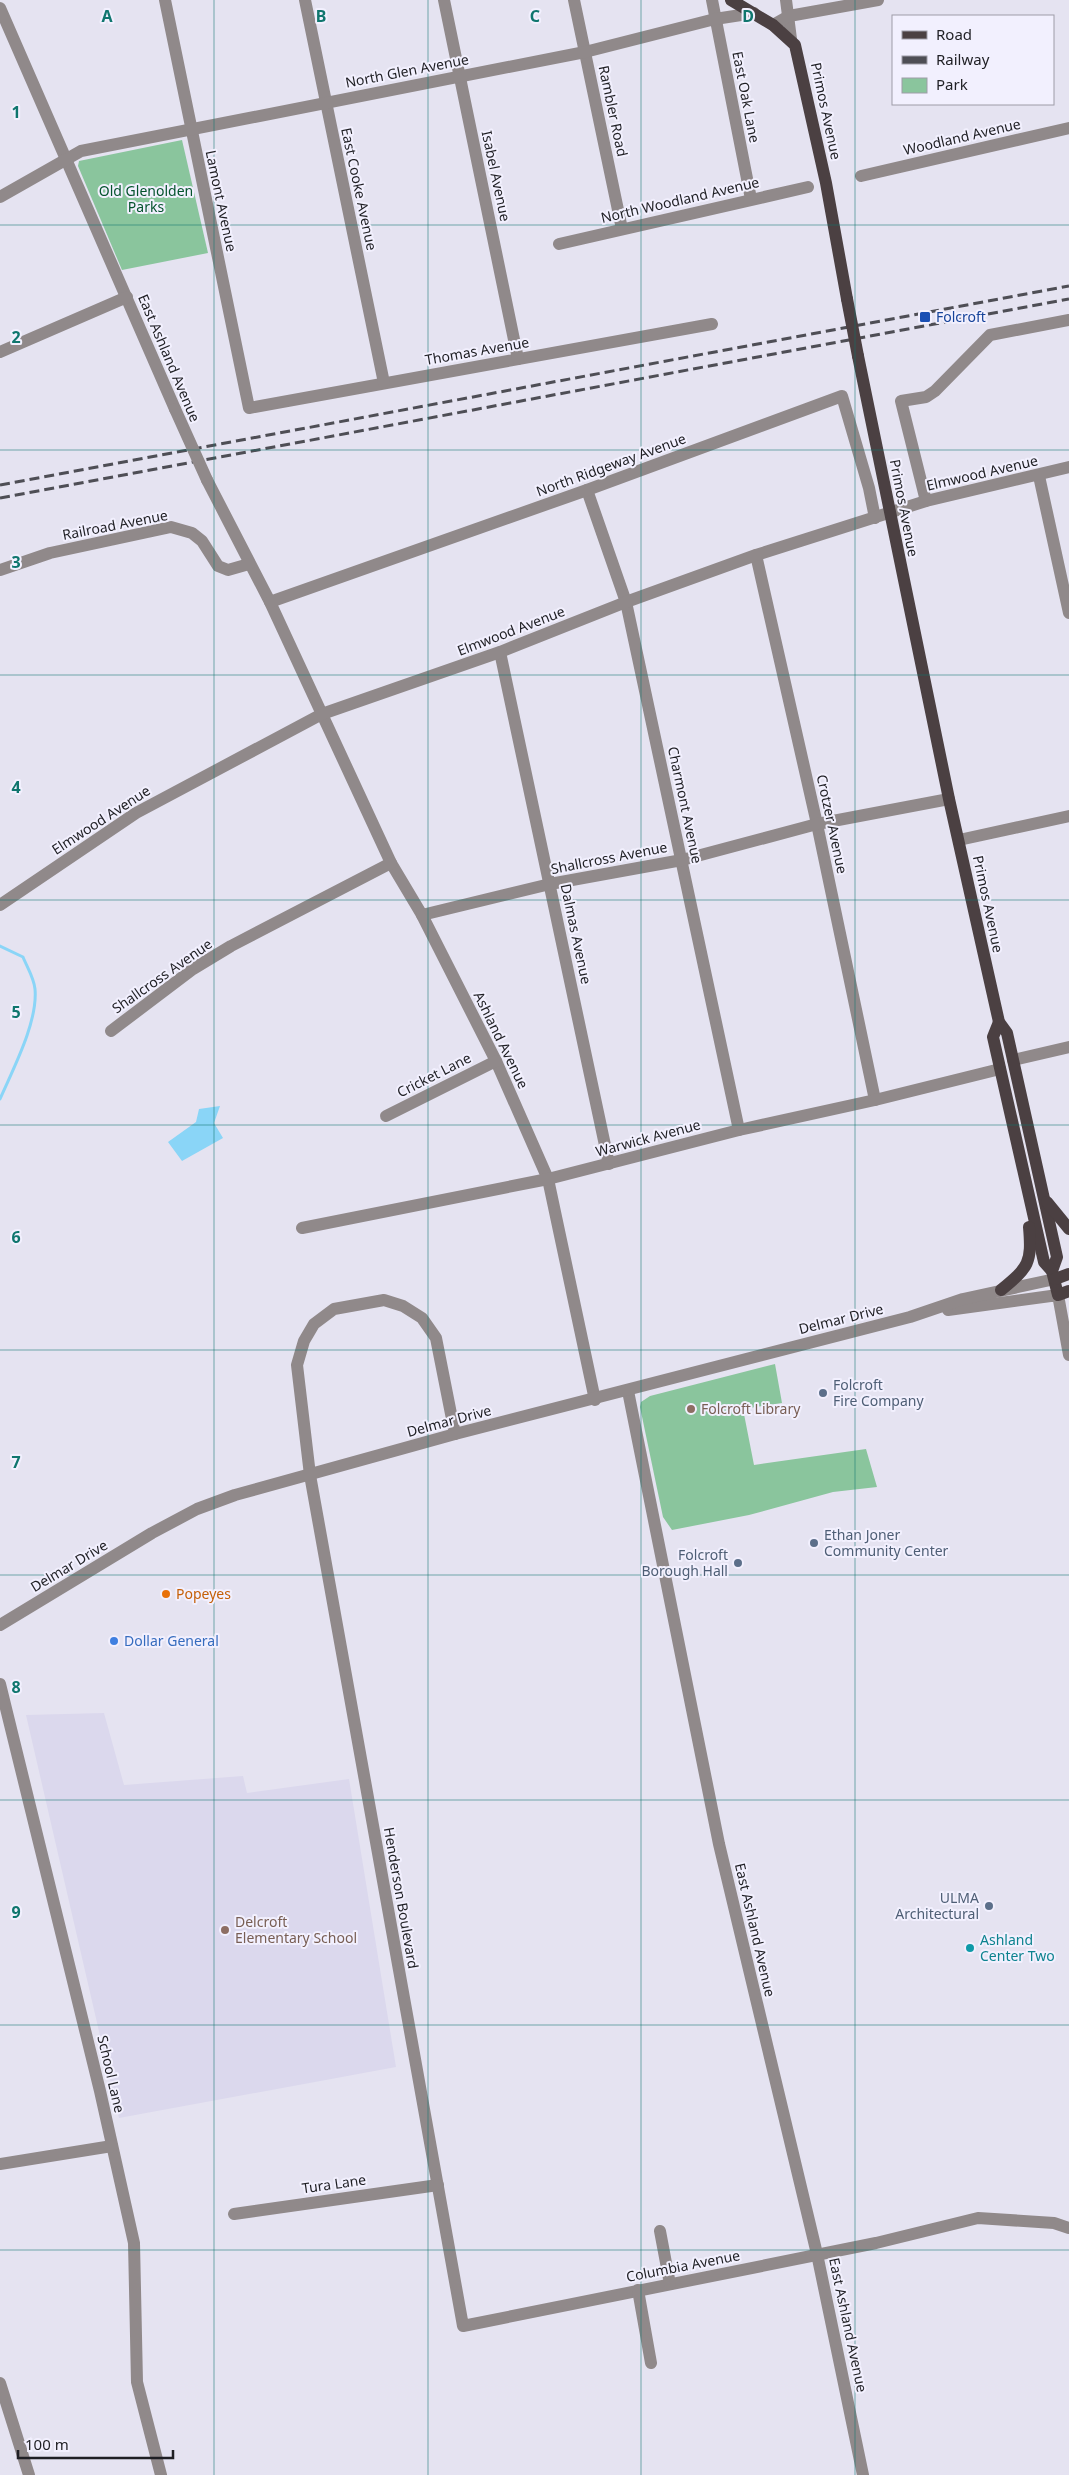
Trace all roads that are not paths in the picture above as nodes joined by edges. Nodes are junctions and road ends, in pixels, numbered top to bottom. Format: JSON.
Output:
{"nodes":[{"id":1,"x":164,"y":0,"type":"edge"},
{"id":2,"x":305,"y":0,"type":"edge"},
{"id":3,"x":444,"y":0,"type":"edge"},
{"id":4,"x":574,"y":0,"type":"edge"},
{"id":5,"x":712,"y":0,"type":"edge"},
{"id":6,"x":731,"y":0,"type":"edge"},
{"id":7,"x":786,"y":0,"type":"edge"},
{"id":8,"x":878,"y":0,"type":"edge"},
{"id":9,"x":0,"y":8,"type":"edge"},
{"id":10,"x":754,"y":14,"type":"junction"},
{"id":11,"x":790,"y":16,"type":"junction"},
{"id":12,"x":715,"y":19,"type":"junction"},
{"id":13,"x":773,"y":25,"type":"junction"},
{"id":14,"x":791,"y":39,"type":"junction"},
{"id":15,"x":585,"y":52,"type":"junction"},
{"id":16,"x":460,"y":76,"type":"junction"},
{"id":17,"x":326,"y":102,"type":"junction"},
{"id":18,"x":1069,"y":128,"type":"edge"},
{"id":19,"x":191,"y":129,"type":"junction"},
{"id":20,"x":66,"y":158,"type":"junction"},
{"id":21,"x":861,"y":176,"type":"dead end"},
{"id":22,"x":808,"y":187,"type":"dead end"},
{"id":23,"x":0,"y":197,"type":"edge"},
{"id":24,"x":751,"y":199,"type":"junction"},
{"id":25,"x":622,"y":229,"type":"junction"},
{"id":26,"x":559,"y":244,"type":"dead end"},
{"id":27,"x":127,"y":297,"type":"junction"},
{"id":28,"x":1069,"y":320,"type":"edge"},
{"id":29,"x":712,"y":324,"type":"dead end"},
{"id":30,"x":0,"y":352,"type":"edge"},
{"id":31,"x":518,"y":359,"type":"junction"},
{"id":32,"x":384,"y":383,"type":"junction"},
{"id":33,"x":249,"y":408,"type":"joint"},
{"id":34,"x":1069,"y":468,"type":"edge"},
{"id":35,"x":1039,"y":476,"type":"junction"},
{"id":36,"x":587,"y":490,"type":"junction"},
{"id":37,"x":926,"y":501,"type":"junction"},
{"id":38,"x":890,"y":513,"type":"junction"},
{"id":39,"x":875,"y":518,"type":"junction"},
{"id":40,"x":756,"y":555,"type":"junction"},
{"id":41,"x":249,"y":564,"type":"junction"},
{"id":42,"x":0,"y":570,"type":"edge"},
{"id":43,"x":270,"y":602,"type":"junction"},
{"id":44,"x":626,"y":602,"type":"junction"},
{"id":45,"x":1069,"y":612,"type":"edge"},
{"id":46,"x":500,"y":652,"type":"junction"},
{"id":47,"x":322,"y":714,"type":"junction"},
{"id":48,"x":948,"y":798,"type":"junction"},
{"id":49,"x":1069,"y":816,"type":"edge"},
{"id":50,"x":816,"y":824,"type":"junction"},
{"id":51,"x":959,"y":840,"type":"junction"},
{"id":52,"x":682,"y":860,"type":"junction"},
{"id":53,"x":391,"y":862,"type":"junction"},
{"id":54,"x":550,"y":884,"type":"junction"},
{"id":55,"x":0,"y":905,"type":"edge"},
{"id":56,"x":422,"y":915,"type":"junction"},
{"id":57,"x":999,"y":1022,"type":"junction"},
{"id":58,"x":111,"y":1030,"type":"dead end"},
{"id":59,"x":1069,"y":1047,"type":"edge"},
{"id":60,"x":1013,"y":1060,"type":"junction"},
{"id":61,"x":496,"y":1061,"type":"junction"},
{"id":62,"x":1000,"y":1068,"type":"junction"},
{"id":63,"x":875,"y":1100,"type":"junction"},
{"id":64,"x":386,"y":1116,"type":"dead end"},
{"id":65,"x":738,"y":1130,"type":"junction"},
{"id":66,"x":609,"y":1164,"type":"junction"},
{"id":67,"x":548,"y":1179,"type":"junction"},
{"id":68,"x":1043,"y":1195,"type":"junction"},
{"id":69,"x":1029,"y":1199,"type":"junction"},
{"id":70,"x":302,"y":1228,"type":"dead end"},
{"id":71,"x":1069,"y":1229,"type":"edge"},
{"id":72,"x":1069,"y":1274,"type":"edge"},
{"id":73,"x":1054,"y":1275,"type":"junction"},
{"id":74,"x":1001,"y":1290,"type":"junction"},
{"id":75,"x":1064,"y":1293,"type":"edge"},
{"id":76,"x":931,"y":1312,"type":"junction"},
{"id":77,"x":1069,"y":1355,"type":"edge"},
{"id":78,"x":628,"y":1391,"type":"junction"},
{"id":79,"x":595,"y":1400,"type":"junction"},
{"id":80,"x":455,"y":1434,"type":"junction"},
{"id":81,"x":310,"y":1475,"type":"junction"},
{"id":82,"x":0,"y":1625,"type":"edge"},
{"id":83,"x":0,"y":1684,"type":"edge"},
{"id":84,"x":112,"y":2146,"type":"junction"},
{"id":85,"x":0,"y":2164,"type":"edge"},
{"id":86,"x":438,"y":2185,"type":"junction"},
{"id":87,"x":234,"y":2214,"type":"dead end"},
{"id":88,"x":1069,"y":2228,"type":"edge"},
{"id":89,"x":660,"y":2231,"type":"dead end"},
{"id":90,"x":817,"y":2254,"type":"junction"},
{"id":91,"x":670,"y":2284,"type":"junction"},
{"id":92,"x":638,"y":2290,"type":"junction"},
{"id":93,"x":463,"y":2326,"type":"joint"},
{"id":94,"x":651,"y":2363,"type":"dead end"},
{"id":95,"x":0,"y":2383,"type":"edge"},
{"id":96,"x":29,"y":2475,"type":"edge"},
{"id":97,"x":161,"y":2475,"type":"edge"},
{"id":98,"x":863,"y":2475,"type":"edge"}],
"edges":[{"from":1,"to":19,"type":"street","name":"Lamont Avenue"},
{"from":2,"to":17,"type":"street","name":"East Cooke Avenue"},
{"from":3,"to":16,"type":"street","name":"Isabel Avenue"},
{"from":4,"to":15,"type":"street","name":"Rambler Road"},
{"from":5,"to":12,"type":"street","name":"East Oak Lane"},
{"from":6,"to":10,"type":"main road"},
{"from":7,"to":11,"type":"street","name":"Primos Avenue"},
{"from":8,"to":11,"type":"street"},
{"from":9,"to":20,"type":"street","name":"East Ashland Avenue"},
{"from":10,"to":12,"type":"street","name":"North Glen Avenue"},
{"from":10,"to":13,"type":"main road"},
{"from":11,"to":13,"type":"street"},
{"from":11,"to":14,"type":"street","name":"Primos Avenue"},
{"from":12,"to":15,"type":"street","name":"North Glen Avenue"},
{"from":12,"to":24,"type":"street","name":"East Oak Lane"},
{"from":13,"to":14,"type":"main road"},
{"from":14,"to":38,"type":"main road","name":"Primos Avenue","bridge":true},
{"from":15,"to":16,"type":"street","name":"North Glen Avenue"},
{"from":15,"to":25,"type":"street","name":"Rambler Road"},
{"from":16,"to":17,"type":"street","name":"North Glen Avenue"},
{"from":16,"to":31,"type":"street","name":"Isabel Avenue"},
{"from":17,"to":19,"type":"street","name":"North Glen Avenue"},
{"from":17,"to":32,"type":"street","name":"East Cooke Avenue"},
{"from":18,"to":21,"type":"street","name":"Woodland Avenue"},
{"from":19,"to":20,"type":"street","name":"North Glen Avenue"},
{"from":19,"to":33,"type":"street","name":"Lamont Avenue"},
{"from":20,"to":23,"type":"street","name":"North Glen Avenue"},
{"from":20,"to":27,"type":"street","name":"East Ashland Avenue"},
{"from":22,"to":24,"type":"street","name":"North Woodland Avenue"},
{"from":24,"to":25,"type":"street","name":"North Woodland Avenue"},
{"from":25,"to":26,"type":"street","name":"North Woodland Avenue"},
{"from":27,"to":30,"type":"street"},
{"from":27,"to":41,"type":"street","name":"East Ashland Avenue","bridge":true},
{"from":28,"to":37,"type":"street"},
{"from":29,"to":31,"type":"street","name":"Thomas Avenue"},
{"from":31,"to":32,"type":"street","name":"Thomas Avenue"},
{"from":32,"to":33,"type":"street","name":"Thomas Avenue"},
{"from":34,"to":35,"type":"street","name":"Elmwood Avenue"},
{"from":35,"to":37,"type":"street","name":"Elmwood Avenue"},
{"from":35,"to":45,"type":"street"},
{"from":36,"to":39,"type":"street","name":"North Ridgeway Avenue"},
{"from":36,"to":43,"type":"street","name":"North Ridgeway Avenue"},
{"from":36,"to":44,"type":"street","name":"Charmont Avenue"},
{"from":37,"to":38,"type":"street","name":"Elmwood Avenue"},
{"from":38,"to":39,"type":"street","name":"Elmwood Avenue"},
{"from":38,"to":48,"type":"main road","name":"Primos Avenue"},
{"from":39,"to":40,"type":"street","name":"Elmwood Avenue"},
{"from":40,"to":44,"type":"street","name":"Elmwood Avenue"},
{"from":40,"to":50,"type":"street","name":"Crotzer Avenue"},
{"from":41,"to":42,"type":"street","name":"Railroad Avenue"},
{"from":41,"to":43,"type":"street","name":"East Ashland Avenue"},
{"from":43,"to":47,"type":"street","name":"East Ashland Avenue"},
{"from":44,"to":46,"type":"street","name":"Elmwood Avenue"},
{"from":44,"to":52,"type":"street","name":"Charmont Avenue"},
{"from":46,"to":47,"type":"street","name":"Elmwood Avenue"},
{"from":46,"to":54,"type":"street","name":"Dalmas Avenue"},
{"from":47,"to":53,"type":"street","name":"Ashland Avenue"},
{"from":47,"to":55,"type":"street","name":"Elmwood Avenue"},
{"from":48,"to":50,"type":"street","name":"Shallcross Avenue"},
{"from":48,"to":51,"type":"main road","name":"Primos Avenue"},
{"from":49,"to":51,"type":"street"},
{"from":50,"to":52,"type":"street","name":"Shallcross Avenue"},
{"from":50,"to":63,"type":"street","name":"Crotzer Avenue"},
{"from":51,"to":57,"type":"main road","name":"Primos Avenue"},
{"from":52,"to":54,"type":"street","name":"Shallcross Avenue"},
{"from":52,"to":65,"type":"street","name":"Charmont Avenue"},
{"from":53,"to":56,"type":"street","name":"Ashland Avenue"},
{"from":53,"to":58,"type":"street","name":"Shallcross Avenue"},
{"from":54,"to":56,"type":"street","name":"Shallcross Avenue"},
{"from":54,"to":66,"type":"street","name":"Dalmas Avenue"},
{"from":56,"to":61,"type":"street","name":"Ashland Avenue"},
{"from":57,"to":60,"type":"main road","name":"Primos Avenue"},
{"from":57,"to":62,"type":"main road","name":"Primos Avenue"},
{"from":59,"to":60,"type":"street"},
{"from":60,"to":68,"type":"main road","name":"Primos Avenue"},
{"from":61,"to":64,"type":"street","name":"Cricket Lane"},
{"from":61,"to":67,"type":"street","name":"Ashland Avenue"},
{"from":62,"to":63,"type":"street","name":"Warwick Avenue"},
{"from":62,"to":69,"type":"main road","name":"Primos Avenue"},
{"from":63,"to":65,"type":"street","name":"Warwick Avenue"},
{"from":65,"to":66,"type":"street","name":"Warwick Avenue"},
{"from":66,"to":67,"type":"street","name":"Warwick Avenue"},
{"from":67,"to":70,"type":"street","name":"Warwick Avenue"},
{"from":67,"to":79,"type":"street","name":"Ashland Avenue"},
{"from":68,"to":71,"type":"main road"},
{"from":68,"to":73,"type":"main road","name":"Primos Avenue"},
{"from":69,"to":73,"type":"main road","name":"Primos Avenue"},
{"from":69,"to":74,"type":"main road"},
{"from":72,"to":73,"type":"main road"},
{"from":73,"to":74,"type":"street","name":"Delmar Drive"},
{"from":73,"to":75,"type":"main road","name":"Primos Avenue"},
{"from":74,"to":76,"type":"street","name":"Delmar Drive"},
{"from":75,"to":76,"type":"street","name":"Delmar Drive"},
{"from":75,"to":77,"type":"street","name":"Primos Avenue"},
{"from":76,"to":78,"type":"street","name":"Delmar Drive"},
{"from":78,"to":79,"type":"street","name":"Delmar Drive"},
{"from":78,"to":90,"type":"street","name":"East Ashland Avenue"},
{"from":79,"to":80,"type":"street","name":"Delmar Drive"},
{"from":80,"to":81,"type":"street","name":"Delmar Drive"},
{"from":80,"to":81,"type":"street","name":"Henderson Boulevard"},
{"from":81,"to":82,"type":"street","name":"Delmar Drive"},
{"from":81,"to":86,"type":"street","name":"Henderson Boulevard"},
{"from":83,"to":84,"type":"street","name":"School Lane"},
{"from":84,"to":85,"type":"street"},
{"from":84,"to":97,"type":"street","name":"School Lane"},
{"from":86,"to":87,"type":"street","name":"Tura Lane"},
{"from":86,"to":93,"type":"street","name":"Henderson Boulevard"},
{"from":88,"to":90,"type":"street","name":"Columbia Avenue"},
{"from":89,"to":91,"type":"street"},
{"from":90,"to":91,"type":"street","name":"Columbia Avenue"},
{"from":90,"to":98,"type":"street","name":"East Ashland Avenue"},
{"from":91,"to":92,"type":"street","name":"Columbia Avenue"},
{"from":92,"to":93,"type":"street","name":"Columbia Avenue"},
{"from":92,"to":94,"type":"street"},
{"from":95,"to":96,"type":"street"}]}
